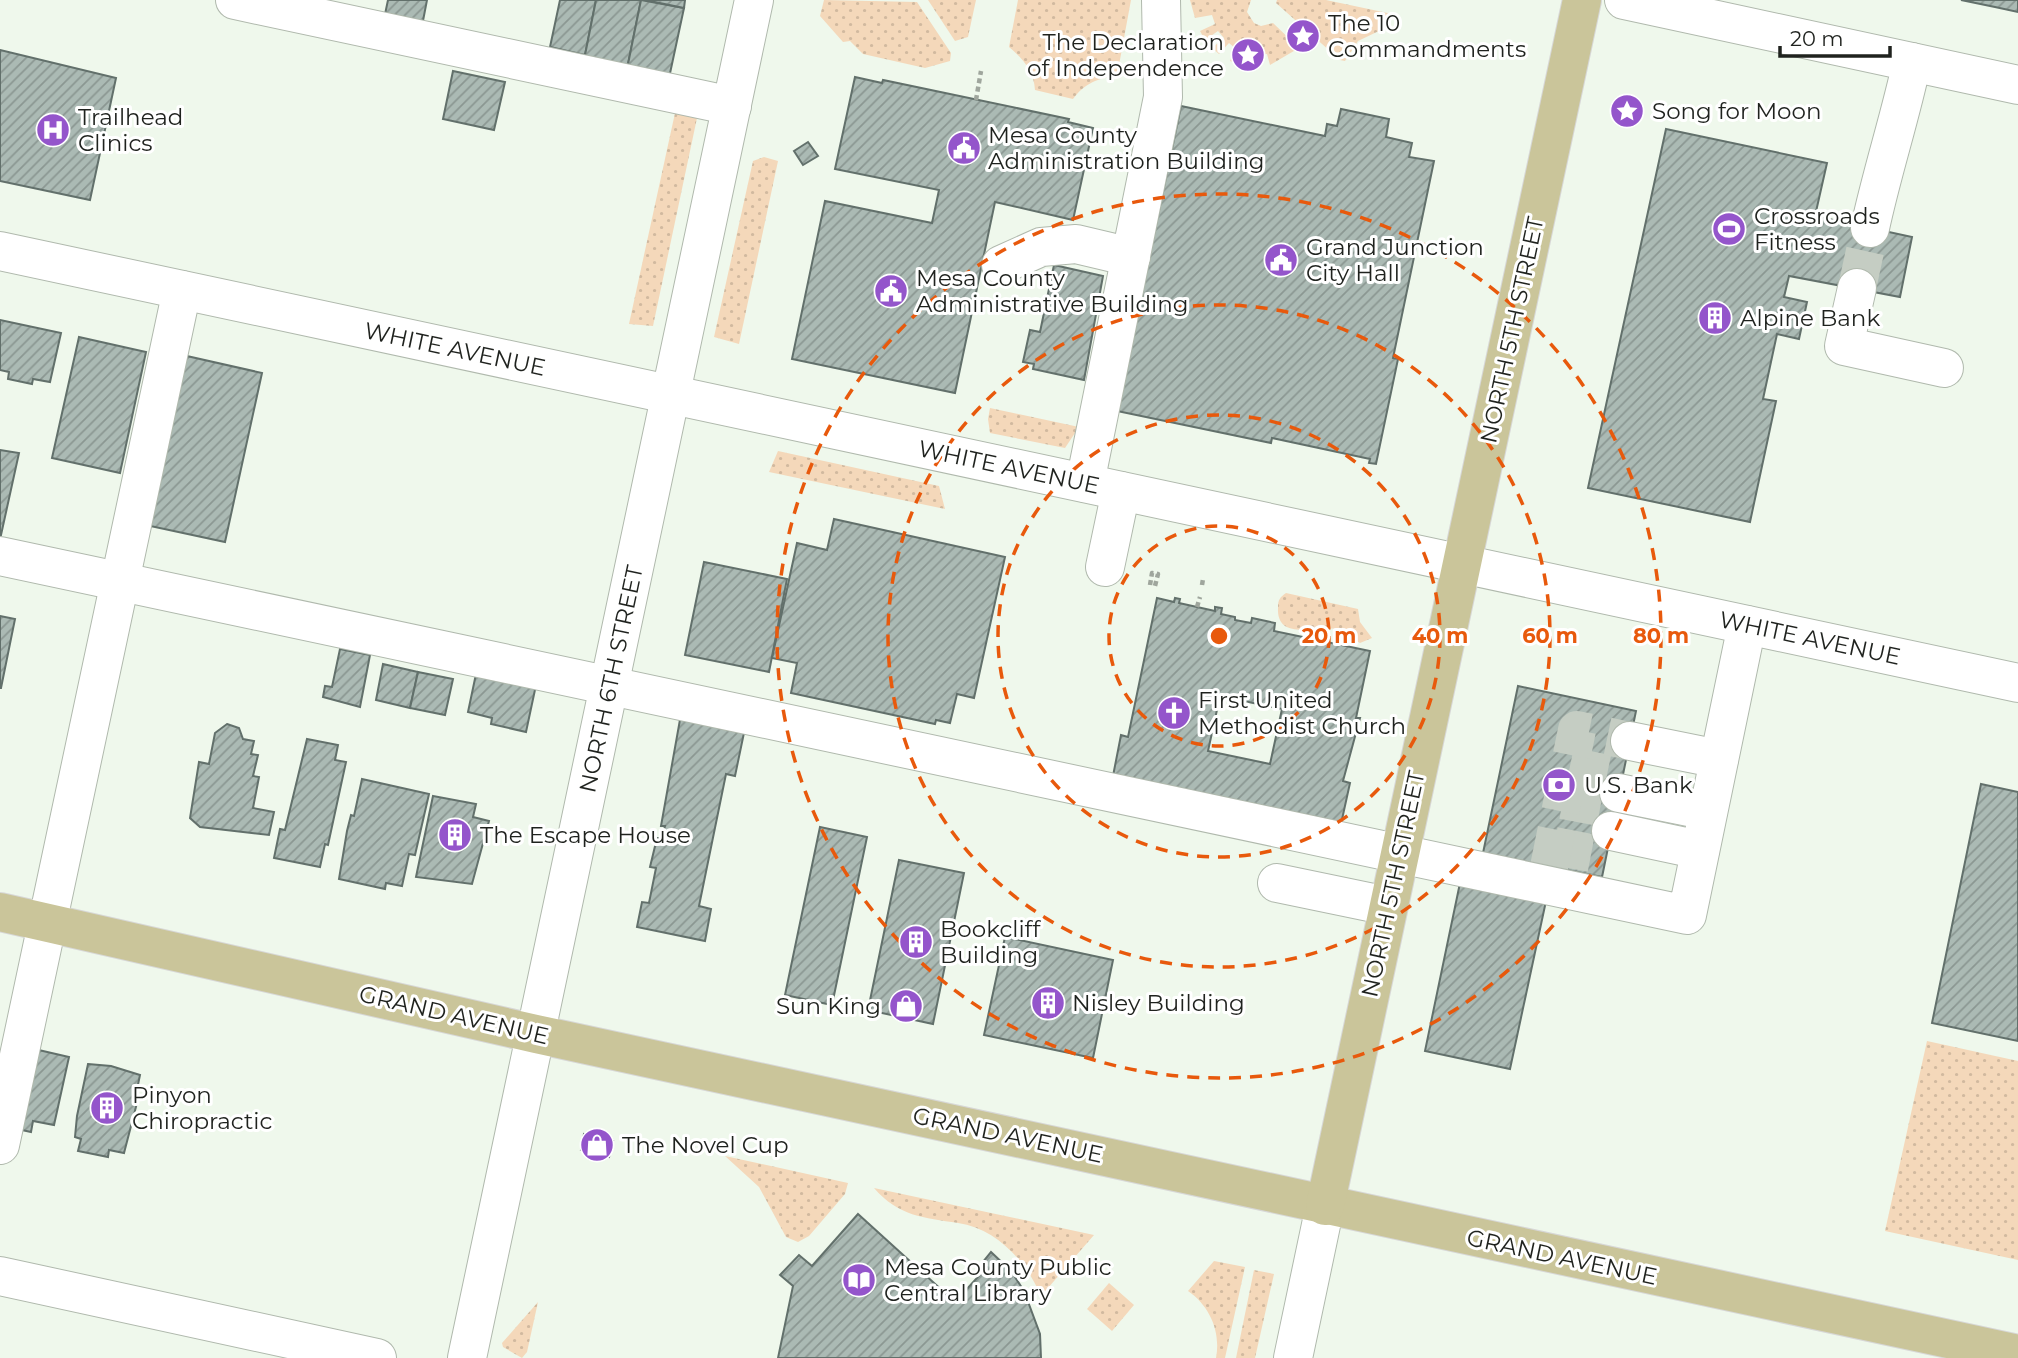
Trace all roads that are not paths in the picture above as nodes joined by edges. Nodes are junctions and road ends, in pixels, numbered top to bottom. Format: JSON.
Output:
{"nodes":[{"id":1,"x":754,"y":0,"type":"edge"},
{"id":2,"x":1161,"y":0,"type":"edge"},
{"id":3,"x":1582,"y":0,"type":"edge"},
{"id":4,"x":1624,"y":0,"type":"edge"},
{"id":5,"x":240,"y":1,"type":"edge"},
{"id":6,"x":1912,"y":62,"type":"junction"},
{"id":7,"x":2018,"y":85,"type":"edge"},
{"id":8,"x":732,"y":106,"type":"junction"},
{"id":9,"x":1870,"y":228,"type":"tunnel mouth"},
{"id":10,"x":0,"y":251,"type":"edge"},
{"id":11,"x":1130,"y":257,"type":"junction"},
{"id":12,"x":1001,"y":265,"type":"dead end"},
{"id":13,"x":1857,"y":288,"type":"tunnel mouth"},
{"id":14,"x":182,"y":290,"type":"junction"},
{"id":15,"x":1944,"y":368,"type":"dead end"},
{"id":16,"x":670,"y":395,"type":"junction"},
{"id":17,"x":1085,"y":483,"type":"junction"},
{"id":18,"x":1121,"y":491,"type":"junction"},
{"id":19,"x":0,"y":556,"type":"edge"},
{"id":20,"x":1462,"y":565,"type":"junction"},
{"id":21,"x":1105,"y":567,"type":"dead end"},
{"id":22,"x":120,"y":581,"type":"junction"},
{"id":23,"x":1747,"y":625,"type":"junction"},
{"id":24,"x":2018,"y":683,"type":"edge"},
{"id":25,"x":610,"y":685,"type":"junction"},
{"id":26,"x":1618,"y":795,"type":"junction"},
{"id":27,"x":1708,"y":814,"type":"junction"},
{"id":28,"x":1399,"y":856,"type":"junction"},
{"id":29,"x":1278,"y":883,"type":"dead end"},
{"id":30,"x":1388,"y":906,"type":"junction"},
{"id":31,"x":0,"y":912,"type":"edge"},
{"id":32,"x":47,"y":921,"type":"junction"},
{"id":33,"x":536,"y":1034,"type":"junction"},
{"id":34,"x":0,"y":1145,"type":"edge"},
{"id":35,"x":1325,"y":1206,"type":"junction"},
{"id":36,"x":0,"y":1276,"type":"edge"},
{"id":37,"x":2018,"y":1353,"type":"edge"},
{"id":38,"x":377,"y":1358,"type":"edge"},
{"id":39,"x":467,"y":1358,"type":"edge"},
{"id":40,"x":1293,"y":1358,"type":"edge"}],
"edges":[{"from":1,"to":8,"type":"street","name":"NORTH 6TH STREET"},
{"from":2,"to":11,"type":"street"},
{"from":3,"to":20,"type":"main road","name":"NORTH 5TH STREET"},
{"from":4,"to":6,"type":"street"},
{"from":5,"to":8,"type":"street"},
{"from":6,"to":7,"type":"street"},
{"from":6,"to":9,"type":"street"},
{"from":8,"to":16,"type":"street","name":"NORTH 6TH STREET"},
{"from":10,"to":14,"type":"street","name":"WHITE AVENUE"},
{"from":11,"to":12,"type":"street"},
{"from":11,"to":17,"type":"street"},
{"from":13,"to":15,"type":"street"},
{"from":14,"to":16,"type":"street","name":"WHITE AVENUE"},
{"from":14,"to":22,"type":"street"},
{"from":16,"to":17,"type":"street","name":"WHITE AVENUE"},
{"from":16,"to":25,"type":"street","name":"NORTH 6TH STREET"},
{"from":17,"to":18,"type":"street","name":"WHITE AVENUE"},
{"from":18,"to":20,"type":"street","name":"WHITE AVENUE"},
{"from":18,"to":21,"type":"street"},
{"from":19,"to":22,"type":"street"},
{"from":20,"to":23,"type":"street","name":"WHITE AVENUE"},
{"from":20,"to":28,"type":"main road","name":"NORTH 5TH STREET"},
{"from":22,"to":25,"type":"street"},
{"from":22,"to":32,"type":"street"},
{"from":23,"to":24,"type":"street","name":"WHITE AVENUE"},
{"from":23,"to":27,"type":"street"},
{"from":25,"to":28,"type":"street"},
{"from":25,"to":33,"type":"street","name":"NORTH 6TH STREET"},
{"from":26,"to":27,"type":"street"},
{"from":26,"to":27,"type":"street"},
{"from":26,"to":27,"type":"street"},
{"from":27,"to":28,"type":"street"},
{"from":28,"to":30,"type":"main road","name":"NORTH 5TH STREET"},
{"from":29,"to":30,"type":"street"},
{"from":30,"to":35,"type":"main road","name":"NORTH 5TH STREET"},
{"from":31,"to":32,"type":"main road","name":"GRAND AVENUE"},
{"from":32,"to":33,"type":"main road","name":"GRAND AVENUE"},
{"from":32,"to":34,"type":"street"},
{"from":33,"to":35,"type":"main road","name":"GRAND AVENUE"},
{"from":33,"to":39,"type":"street","name":"NORTH 6TH STREET"},
{"from":35,"to":37,"type":"main road","name":"GRAND AVENUE"},
{"from":35,"to":40,"type":"street","name":"NORTH 5TH STREET"},
{"from":36,"to":38,"type":"street"}]}
